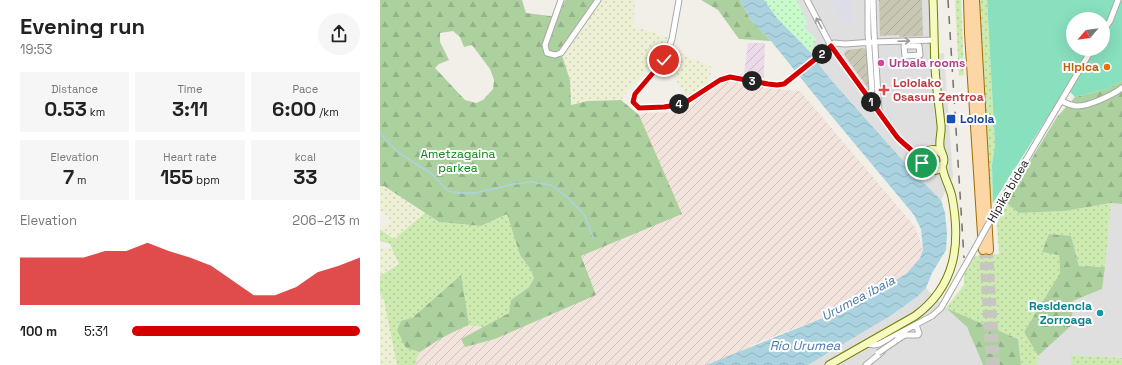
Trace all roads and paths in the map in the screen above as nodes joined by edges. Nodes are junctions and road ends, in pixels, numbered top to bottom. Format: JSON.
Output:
{"nodes":[{"id":1,"x":561,"y":0,"type":"edge"},
{"id":2,"x":598,"y":0,"type":"edge"},
{"id":3,"x":679,"y":0,"type":"edge"},
{"id":4,"x":807,"y":0,"type":"edge"},
{"id":5,"x":868,"y":0,"type":"edge"},
{"id":6,"x":873,"y":0,"type":"edge"},
{"id":7,"x":933,"y":0,"type":"edge"},
{"id":8,"x":968,"y":0,"type":"edge"},
{"id":9,"x":975,"y":0,"type":"edge"},
{"id":10,"x":1118,"y":0,"type":"edge"},
{"id":11,"x":1110,"y":21,"type":"edge"},
{"id":12,"x":934,"y":40,"type":"junction"},
{"id":13,"x":872,"y":42,"type":"junction"},
{"id":14,"x":845,"y":44,"type":"junction"},
{"id":15,"x":831,"y":46,"type":"junction"},
{"id":16,"x":1088,"y":56,"type":"edge"},
{"id":17,"x":839,"y":57,"type":"junction"},
{"id":18,"x":1122,"y":88,"type":"edge"},
{"id":19,"x":867,"y":96,"type":"junction"},
{"id":20,"x":1061,"y":101,"type":"junction"},
{"id":21,"x":879,"y":112,"type":"junction"},
{"id":22,"x":940,"y":138,"type":"junction"},
{"id":23,"x":914,"y":151,"type":"junction"},
{"id":24,"x":928,"y":151,"type":"junction"},
{"id":25,"x":942,"y":154,"type":"junction"},
{"id":26,"x":922,"y":163,"type":"junction"},
{"id":27,"x":942,"y":165,"type":"junction"},
{"id":28,"x":933,"y":171,"type":"junction"},
{"id":29,"x":945,"y":180,"type":"junction"},
{"id":30,"x":916,"y":325,"type":"junction"},
{"id":31,"x":918,"y":335,"type":"junction"},
{"id":32,"x":901,"y":337,"type":"junction"},
{"id":33,"x":866,"y":344,"type":"junction"},
{"id":34,"x":829,"y":365,"type":"edge"},
{"id":35,"x":861,"y":365,"type":"edge"},
{"id":36,"x":866,"y":365,"type":"edge"}],
"edges":[{"from":1,"to":2,"type":"street"},
{"from":3,"to":15,"type":"street"},
{"from":15,"to":4,"type":"street","one_way":true},
{"from":5,"to":13,"type":"street"},
{"from":6,"to":13,"type":"street"},
{"from":7,"to":12,"type":"main road"},
{"from":8,"to":9,"type":"main road"},
{"from":10,"to":11,"type":"street"},
{"from":13,"to":12,"type":"street","one_way":true},
{"from":12,"to":22,"type":"main road"},
{"from":13,"to":14,"type":"street"},
{"from":13,"to":19,"type":"street"},
{"from":13,"to":21,"type":"street"},
{"from":14,"to":15,"type":"street"},
{"from":14,"to":17,"type":"street"},
{"from":15,"to":17,"type":"street"},
{"from":16,"to":20,"type":"street","name":"Hipika bidea"},
{"from":17,"to":19,"type":"street"},
{"from":18,"to":20,"type":"street"},
{"from":19,"to":21,"type":"street"},
{"from":20,"to":30,"type":"street","name":"Hipika bidea","bridge":true},
{"from":21,"to":23,"type":"street"},
{"from":22,"to":24,"type":"main road"},
{"from":22,"to":25,"type":"main road"},
{"from":23,"to":24,"type":"street"},
{"from":23,"to":26,"type":"street"},
{"from":24,"to":25,"type":"main road"},
{"from":24,"to":26,"type":"main road"},
{"from":25,"to":27,"type":"main road"},
{"from":26,"to":28,"type":"main road"},
{"from":27,"to":28,"type":"main road"},
{"from":27,"to":29,"type":"main road"},
{"from":28,"to":29,"type":"main road"},
{"from":29,"to":33,"type":"main road"},
{"from":30,"to":31,"type":"street"},
{"from":30,"to":33,"type":"street","name":"Hipika bidea"},
{"from":31,"to":32,"type":"street"},
{"from":31,"to":32,"type":"street"},
{"from":32,"to":35,"type":"street","bridge":true},
{"from":32,"to":36,"type":"street"},
{"from":33,"to":34,"type":"main road"}]}
